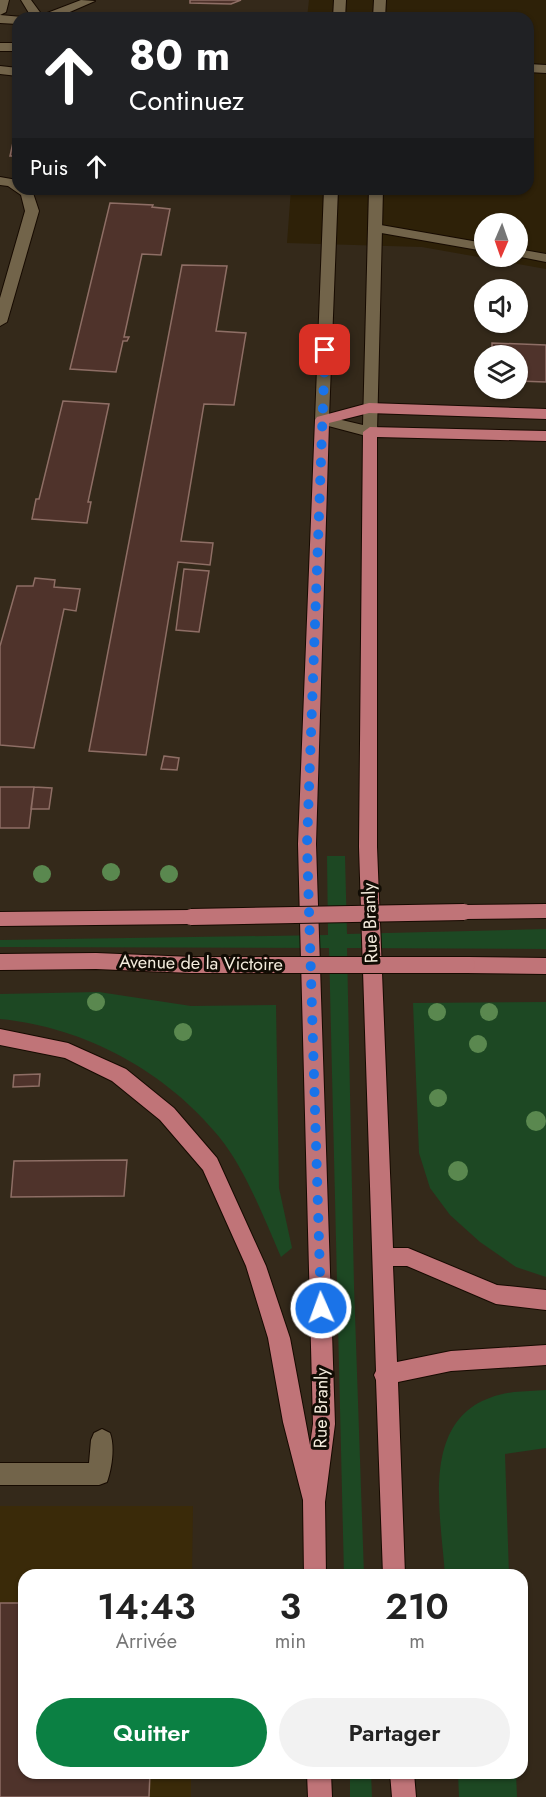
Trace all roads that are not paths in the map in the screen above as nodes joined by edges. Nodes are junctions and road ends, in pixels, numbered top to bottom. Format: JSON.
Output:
{"nodes":[{"id":1,"x":3,"y":0,"type":"edge"},
{"id":2,"x":69,"y":1,"type":"edge"},
{"id":3,"x":89,"y":2,"type":"dead end"},
{"id":4,"x":0,"y":12,"type":"edge"},
{"id":5,"x":51,"y":12,"type":"edge"},
{"id":6,"x":59,"y":12,"type":"edge"},
{"id":7,"x":28,"y":195,"type":"edge"},
{"id":8,"x":331,"y":195,"type":"edge"},
{"id":9,"x":376,"y":195,"type":"edge"},
{"id":10,"x":375,"y":228,"type":"junction"},
{"id":11,"x":474,"y":245,"type":"edge"},
{"id":12,"x":528,"y":255,"type":"edge"},
{"id":13,"x":546,"y":258,"type":"edge"},
{"id":14,"x":0,"y":322,"type":"edge"},
{"id":15,"x":369,"y":408,"type":"junction"},
{"id":16,"x":546,"y":414,"type":"edge"},
{"id":17,"x":322,"y":420,"type":"junction"},
{"id":18,"x":370,"y":432,"type":"junction"},
{"id":19,"x":546,"y":436,"type":"edge"},
{"id":20,"x":546,"y":911,"type":"edge"},
{"id":21,"x":0,"y":919,"type":"edge"},
{"id":22,"x":0,"y":962,"type":"edge"},
{"id":23,"x":546,"y":966,"type":"edge"},
{"id":24,"x":0,"y":1037,"type":"edge"},
{"id":25,"x":381,"y":1257,"type":"junction"},
{"id":26,"x":546,"y":1300,"type":"edge"},
{"id":27,"x":546,"y":1355,"type":"edge"},
{"id":28,"x":385,"y":1375,"type":"junction"},
{"id":29,"x":102,"y":1440,"type":"dead end"},
{"id":30,"x":0,"y":1474,"type":"edge"},
{"id":31,"x":314,"y":1502,"type":"junction"},
{"id":32,"x":315,"y":1569,"type":"edge"},
{"id":33,"x":394,"y":1569,"type":"edge"},
{"id":34,"x":319,"y":1779,"type":"edge"},
{"id":35,"x":402,"y":1779,"type":"edge"},
{"id":36,"x":320,"y":1797,"type":"edge"},
{"id":37,"x":404,"y":1797,"type":"edge"}],
"edges":[{"from":1,"to":4,"type":"street"},
{"from":2,"to":5,"type":"street"},
{"from":3,"to":6,"type":"street"},
{"from":7,"to":14,"type":"street"},
{"from":8,"to":17,"type":"street"},
{"from":9,"to":10,"type":"street"},
{"from":10,"to":11,"type":"street"},
{"from":10,"to":15,"type":"street"},
{"from":12,"to":13,"type":"street"},
{"from":15,"to":16,"type":"main road"},
{"from":15,"to":17,"type":"main road"},
{"from":15,"to":18,"type":"street"},
{"from":17,"to":18,"type":"street"},
{"from":17,"to":31,"type":"main road","name":"Rue Branly"},
{"from":18,"to":19,"type":"main road"},
{"from":18,"to":25,"type":"main road","name":"Rue Branly"},
{"from":20,"to":21,"type":"main road","bridge":true},
{"from":22,"to":23,"type":"main road","name":"Avenue de la Victoire","bridge":true},
{"from":24,"to":31,"type":"main road"},
{"from":25,"to":26,"type":"main road"},
{"from":25,"to":28,"type":"main road","name":"Rue Branly"},
{"from":27,"to":28,"type":"main road"},
{"from":28,"to":33,"type":"main road","name":"Rue Branly"},
{"from":29,"to":30,"type":"street"},
{"from":31,"to":32,"type":"main road","name":"Rue Branly"},
{"from":34,"to":36,"type":"main road"},
{"from":35,"to":37,"type":"main road"}]}
